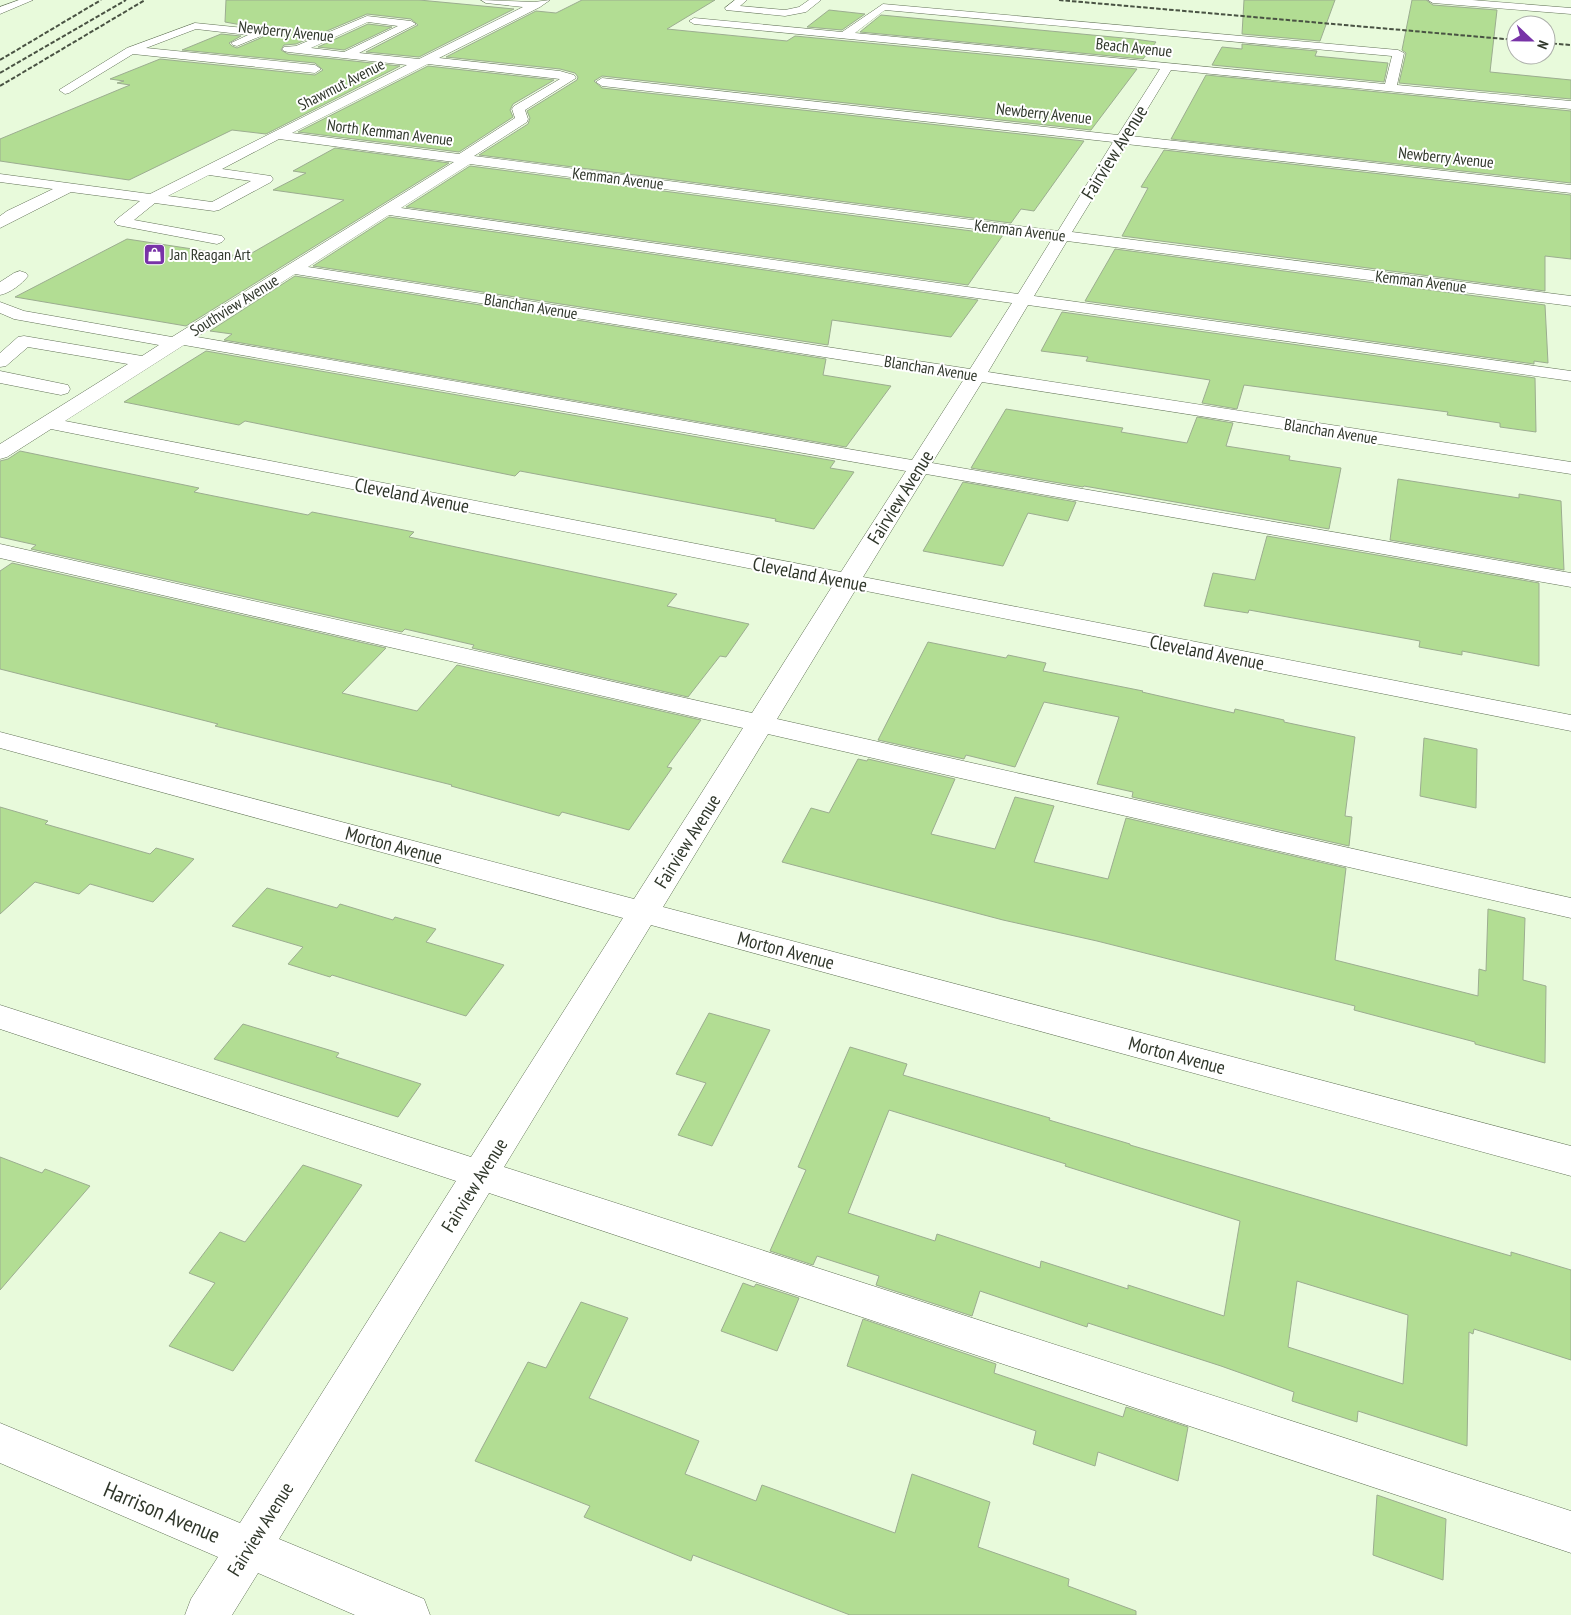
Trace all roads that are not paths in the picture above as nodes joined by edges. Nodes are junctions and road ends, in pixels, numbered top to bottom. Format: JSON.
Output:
{"nodes":[{"id":1,"x":28,"y":0,"type":"edge"},
{"id":2,"x":486,"y":0,"type":"edge"},
{"id":3,"x":742,"y":0,"type":"edge"},
{"id":4,"x":748,"y":0,"type":"edge"},
{"id":5,"x":1433,"y":0,"type":"edge"},
{"id":6,"x":1466,"y":1,"type":"edge"},
{"id":7,"x":540,"y":2,"type":"edge"},
{"id":8,"x":812,"y":3,"type":"edge"},
{"id":9,"x":1571,"y":11,"type":"edge"},
{"id":10,"x":0,"y":12,"type":"edge"},
{"id":11,"x":694,"y":21,"type":"dead end"},
{"id":12,"x":1147,"y":30,"type":"junction"},
{"id":13,"x":148,"y":33,"type":"dead end"},
{"id":14,"x":166,"y":35,"type":"junction"},
{"id":15,"x":845,"y":35,"type":"junction"},
{"id":16,"x":193,"y":38,"type":"dead end"},
{"id":17,"x":131,"y":50,"type":"junction"},
{"id":18,"x":302,"y":50,"type":"junction"},
{"id":19,"x":346,"y":55,"type":"junction"},
{"id":20,"x":383,"y":59,"type":"junction"},
{"id":21,"x":422,"y":62,"type":"junction"},
{"id":22,"x":1124,"y":62,"type":"junction"},
{"id":23,"x":276,"y":65,"type":"junction"},
{"id":24,"x":1167,"y":67,"type":"junction"},
{"id":25,"x":367,"y":68,"type":"dead end"},
{"id":26,"x":314,"y":69,"type":"dead end"},
{"id":27,"x":362,"y":81,"type":"dead end"},
{"id":28,"x":602,"y":82,"type":"dead end"},
{"id":29,"x":379,"y":84,"type":"junction"},
{"id":30,"x":1390,"y":88,"type":"junction"},
{"id":31,"x":65,"y":90,"type":"dead end"},
{"id":32,"x":1571,"y":106,"type":"edge"},
{"id":33,"x":303,"y":122,"type":"junction"},
{"id":34,"x":329,"y":126,"type":"dead end"},
{"id":35,"x":277,"y":136,"type":"junction"},
{"id":36,"x":1122,"y":139,"type":"junction"},
{"id":37,"x":462,"y":143,"type":"dead end"},
{"id":38,"x":220,"y":146,"type":"dead end"},
{"id":39,"x":481,"y":146,"type":"junction"},
{"id":40,"x":247,"y":151,"type":"junction"},
{"id":41,"x":465,"y":159,"type":"junction"},
{"id":42,"x":207,"y":171,"type":"junction"},
{"id":43,"x":0,"y":178,"type":"edge"},
{"id":44,"x":145,"y":182,"type":"dead end"},
{"id":45,"x":69,"y":187,"type":"junction"},
{"id":46,"x":1571,"y":188,"type":"edge"},
{"id":47,"x":120,"y":194,"type":"junction"},
{"id":48,"x":153,"y":198,"type":"junction"},
{"id":49,"x":0,"y":202,"type":"edge"},
{"id":50,"x":32,"y":205,"type":"junction"},
{"id":51,"x":385,"y":210,"type":"junction"},
{"id":52,"x":0,"y":223,"type":"edge"},
{"id":53,"x":1063,"y":236,"type":"junction"},
{"id":54,"x":217,"y":239,"type":"dead end"},
{"id":55,"x":291,"y":269,"type":"junction"},
{"id":56,"x":20,"y":276,"type":"dead end"},
{"id":57,"x":0,"y":290,"type":"edge"},
{"id":58,"x":1023,"y":299,"type":"junction"},
{"id":59,"x":1571,"y":301,"type":"edge"},
{"id":60,"x":0,"y":307,"type":"edge"},
{"id":61,"x":178,"y":341,"type":"junction"},
{"id":62,"x":0,"y":362,"type":"edge"},
{"id":63,"x":145,"y":362,"type":"junction"},
{"id":64,"x":976,"y":376,"type":"junction"},
{"id":65,"x":1571,"y":376,"type":"edge"},
{"id":66,"x":0,"y":378,"type":"edge"},
{"id":67,"x":61,"y":389,"type":"dead end"},
{"id":68,"x":48,"y":423,"type":"junction"},
{"id":69,"x":0,"y":453,"type":"edge"},
{"id":70,"x":919,"y":466,"type":"junction"},
{"id":71,"x":1571,"y":468,"type":"edge"},
{"id":72,"x":0,"y":551,"type":"edge"},
{"id":73,"x":1571,"y":580,"type":"edge"},
{"id":74,"x":848,"y":581,"type":"junction"},
{"id":75,"x":1571,"y":723,"type":"edge"},
{"id":76,"x":760,"y":724,"type":"junction"},
{"id":77,"x":0,"y":740,"type":"edge"},
{"id":78,"x":1571,"y":908,"type":"edge"},
{"id":79,"x":643,"y":912,"type":"junction"},
{"id":80,"x":0,"y":1017,"type":"edge"},
{"id":81,"x":1571,"y":1161,"type":"edge"},
{"id":82,"x":480,"y":1175,"type":"junction"},
{"id":83,"x":0,"y":1443,"type":"edge"},
{"id":84,"x":1571,"y":1532,"type":"edge"},
{"id":85,"x":248,"y":1548,"type":"junction"},
{"id":86,"x":207,"y":1615,"type":"edge"},
{"id":87,"x":408,"y":1615,"type":"edge"}],
"edges":[{"from":1,"to":10,"type":"street"},
{"from":2,"to":7,"type":"street"},
{"from":3,"to":8,"type":"street"},
{"from":4,"to":8,"type":"street"},
{"from":5,"to":6,"type":"street"},
{"from":6,"to":9,"type":"street"},
{"from":7,"to":21,"type":"street","name":"Shawmut Avenue"},
{"from":11,"to":15,"type":"street","name":"Beach Avenue"},
{"from":12,"to":15,"type":"street"},
{"from":12,"to":22,"type":"street"},
{"from":12,"to":30,"type":"street"},
{"from":13,"to":14,"type":"street"},
{"from":14,"to":16,"type":"street"},
{"from":14,"to":17,"type":"street"},
{"from":14,"to":18,"type":"street","name":"Newberry Avenue"},
{"from":15,"to":22,"type":"street","name":"Beach Avenue"},
{"from":17,"to":23,"type":"street"},
{"from":17,"to":31,"type":"street"},
{"from":18,"to":19,"type":"street","name":"Newberry Avenue"},
{"from":18,"to":19,"type":"street"},
{"from":18,"to":23,"type":"street"},
{"from":19,"to":20,"type":"street","name":"Newberry Avenue"},
{"from":20,"to":21,"type":"street","name":"Newberry Avenue"},
{"from":20,"to":25,"type":"street"},
{"from":21,"to":29,"type":"street","name":"Shawmut Avenue"},
{"from":21,"to":39,"type":"street","name":"Newberry Avenue"},
{"from":22,"to":24,"type":"street","name":"Beach Avenue"},
{"from":23,"to":26,"type":"street"},
{"from":24,"to":30,"type":"street","name":"Beach Avenue"},
{"from":24,"to":36,"type":"street","name":"Fairview Avenue"},
{"from":27,"to":29,"type":"street"},
{"from":28,"to":36,"type":"street","name":"Newberry Avenue"},
{"from":29,"to":33,"type":"street","name":"Shawmut Avenue"},
{"from":30,"to":32,"type":"street","name":"Beach Avenue"},
{"from":33,"to":34,"type":"street"},
{"from":33,"to":35,"type":"street","name":"Shawmut Avenue"},
{"from":35,"to":40,"type":"street","name":"Shawmut Avenue"},
{"from":35,"to":41,"type":"street","name":"North Kemman Avenue"},
{"from":36,"to":46,"type":"street","name":"Newberry Avenue"},
{"from":36,"to":53,"type":"street","name":"Fairview Avenue"},
{"from":37,"to":39,"type":"street"},
{"from":38,"to":40,"type":"street"},
{"from":39,"to":41,"type":"street","name":"Southview Avenue"},
{"from":40,"to":42,"type":"street","name":"Shawmut Avenue"},
{"from":41,"to":51,"type":"street","name":"Southview Avenue"},
{"from":41,"to":53,"type":"street","name":"Kemman Avenue"},
{"from":42,"to":48,"type":"street","name":"Shawmut Avenue"},
{"from":42,"to":48,"type":"street"},
{"from":43,"to":45,"type":"street"},
{"from":44,"to":47,"type":"street"},
{"from":45,"to":47,"type":"street"},
{"from":45,"to":50,"type":"street"},
{"from":47,"to":48,"type":"street"},
{"from":48,"to":54,"type":"street","name":"Shawmut Avenue"},
{"from":49,"to":50,"type":"street"},
{"from":50,"to":52,"type":"street"},
{"from":51,"to":55,"type":"street","name":"Southview Avenue"},
{"from":51,"to":58,"type":"street"},
{"from":53,"to":58,"type":"street","name":"Fairview Avenue"},
{"from":53,"to":59,"type":"street","name":"Kemman Avenue"},
{"from":55,"to":61,"type":"street","name":"Southview Avenue"},
{"from":55,"to":64,"type":"street","name":"Blanchan Avenue"},
{"from":56,"to":57,"type":"street"},
{"from":58,"to":64,"type":"street","name":"Fairview Avenue"},
{"from":58,"to":65,"type":"street"},
{"from":60,"to":61,"type":"street"},
{"from":61,"to":63,"type":"street","name":"Southview Avenue"},
{"from":61,"to":70,"type":"street"},
{"from":62,"to":63,"type":"street"},
{"from":63,"to":68,"type":"street","name":"Southview Avenue"},
{"from":64,"to":70,"type":"street","name":"Fairview Avenue"},
{"from":64,"to":71,"type":"street","name":"Blanchan Avenue"},
{"from":66,"to":67,"type":"street"},
{"from":68,"to":69,"type":"street","name":"Southview Avenue"},
{"from":68,"to":74,"type":"street","name":"Cleveland Avenue"},
{"from":70,"to":73,"type":"street"},
{"from":70,"to":74,"type":"street","name":"Fairview Avenue"},
{"from":72,"to":76,"type":"street"},
{"from":74,"to":75,"type":"street","name":"Cleveland Avenue"},
{"from":74,"to":76,"type":"street","name":"Fairview Avenue"},
{"from":76,"to":78,"type":"street"},
{"from":76,"to":79,"type":"street","name":"Fairview Avenue"},
{"from":77,"to":79,"type":"street","name":"Morton Avenue"},
{"from":79,"to":81,"type":"street","name":"Morton Avenue"},
{"from":79,"to":82,"type":"street","name":"Fairview Avenue"},
{"from":80,"to":82,"type":"street"},
{"from":82,"to":84,"type":"street"},
{"from":82,"to":85,"type":"street","name":"Fairview Avenue"},
{"from":83,"to":85,"type":"street","name":"Harrison Avenue"},
{"from":85,"to":86,"type":"street","name":"Fairview Avenue"},
{"from":85,"to":87,"type":"street","name":"Harrison Avenue"}]}
